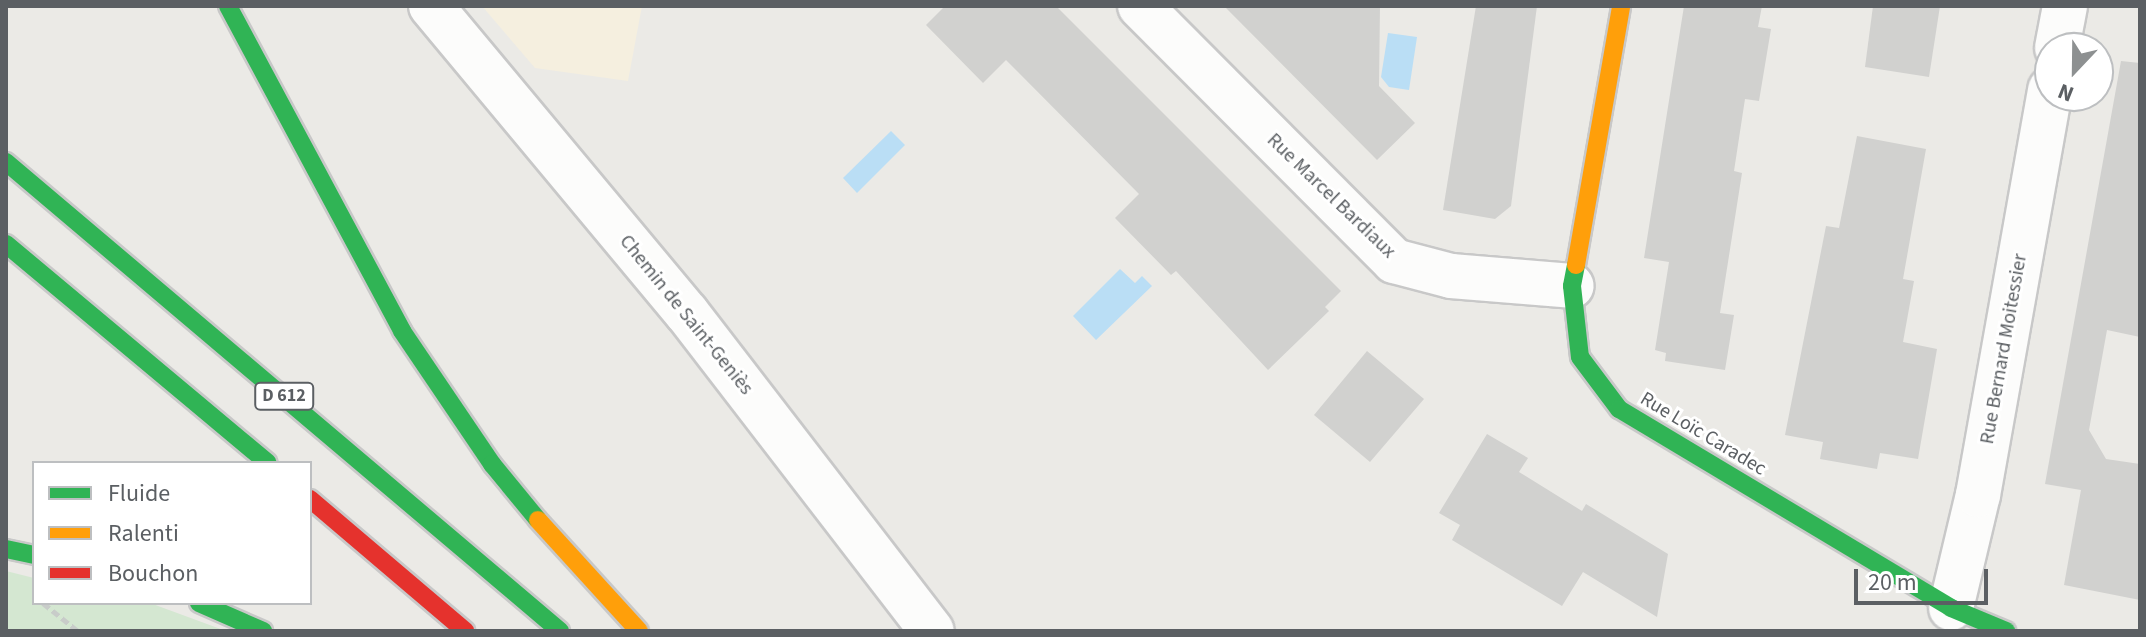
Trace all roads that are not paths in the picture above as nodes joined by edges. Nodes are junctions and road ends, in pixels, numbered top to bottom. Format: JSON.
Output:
{"nodes":[{"id":1,"x":228,"y":6,"type":"edge"},
{"id":2,"x":431,"y":6,"type":"edge"},
{"id":3,"x":1140,"y":6,"type":"edge"},
{"id":4,"x":1621,"y":6,"type":"edge"},
{"id":5,"x":2065,"y":6,"type":"edge"},
{"id":6,"x":2060,"y":32,"type":"edge"},
{"id":7,"x":2046,"y":112,"type":"edge"},
{"id":8,"x":6,"y":162,"type":"edge"},
{"id":9,"x":6,"y":244,"type":"edge"},
{"id":10,"x":1572,"y":286,"type":"junction"},
{"id":11,"x":266,"y":461,"type":"edge"},
{"id":12,"x":312,"y":501,"type":"edge"},
{"id":13,"x":6,"y":549,"type":"edge"},
{"id":14,"x":32,"y":555,"type":"edge"},
{"id":15,"x":204,"y":605,"type":"edge"},
{"id":16,"x":1951,"y":608,"type":"junction"},
{"id":17,"x":263,"y":631,"type":"edge"},
{"id":18,"x":465,"y":631,"type":"edge"},
{"id":19,"x":560,"y":631,"type":"edge"},
{"id":20,"x":639,"y":631,"type":"edge"},
{"id":21,"x":932,"y":631,"type":"edge"},
{"id":22,"x":2006,"y":631,"type":"edge"}],
"edges":[{"from":1,"to":20,"type":"main road"},
{"from":2,"to":21,"type":"street","name":"Chemin de Saint-Geniès"},
{"from":3,"to":10,"type":"street","name":"Rue Marcel Bardiaux"},
{"from":4,"to":10,"type":"main road","name":"Rue Loïc Caradec"},
{"from":5,"to":6,"type":"street"},
{"from":7,"to":16,"type":"street","name":"Rue Bernard Moitessier"},
{"from":8,"to":19,"type":"main road","number":"D 612"},
{"from":9,"to":11,"type":"main road"},
{"from":10,"to":16,"type":"main road","name":"Rue Loïc Caradec"},
{"from":12,"to":18,"type":"main road"},
{"from":13,"to":14,"type":"main road"},
{"from":15,"to":17,"type":"main road"},
{"from":16,"to":22,"type":"main road","name":"Rue Loïc Caradec"}]}
